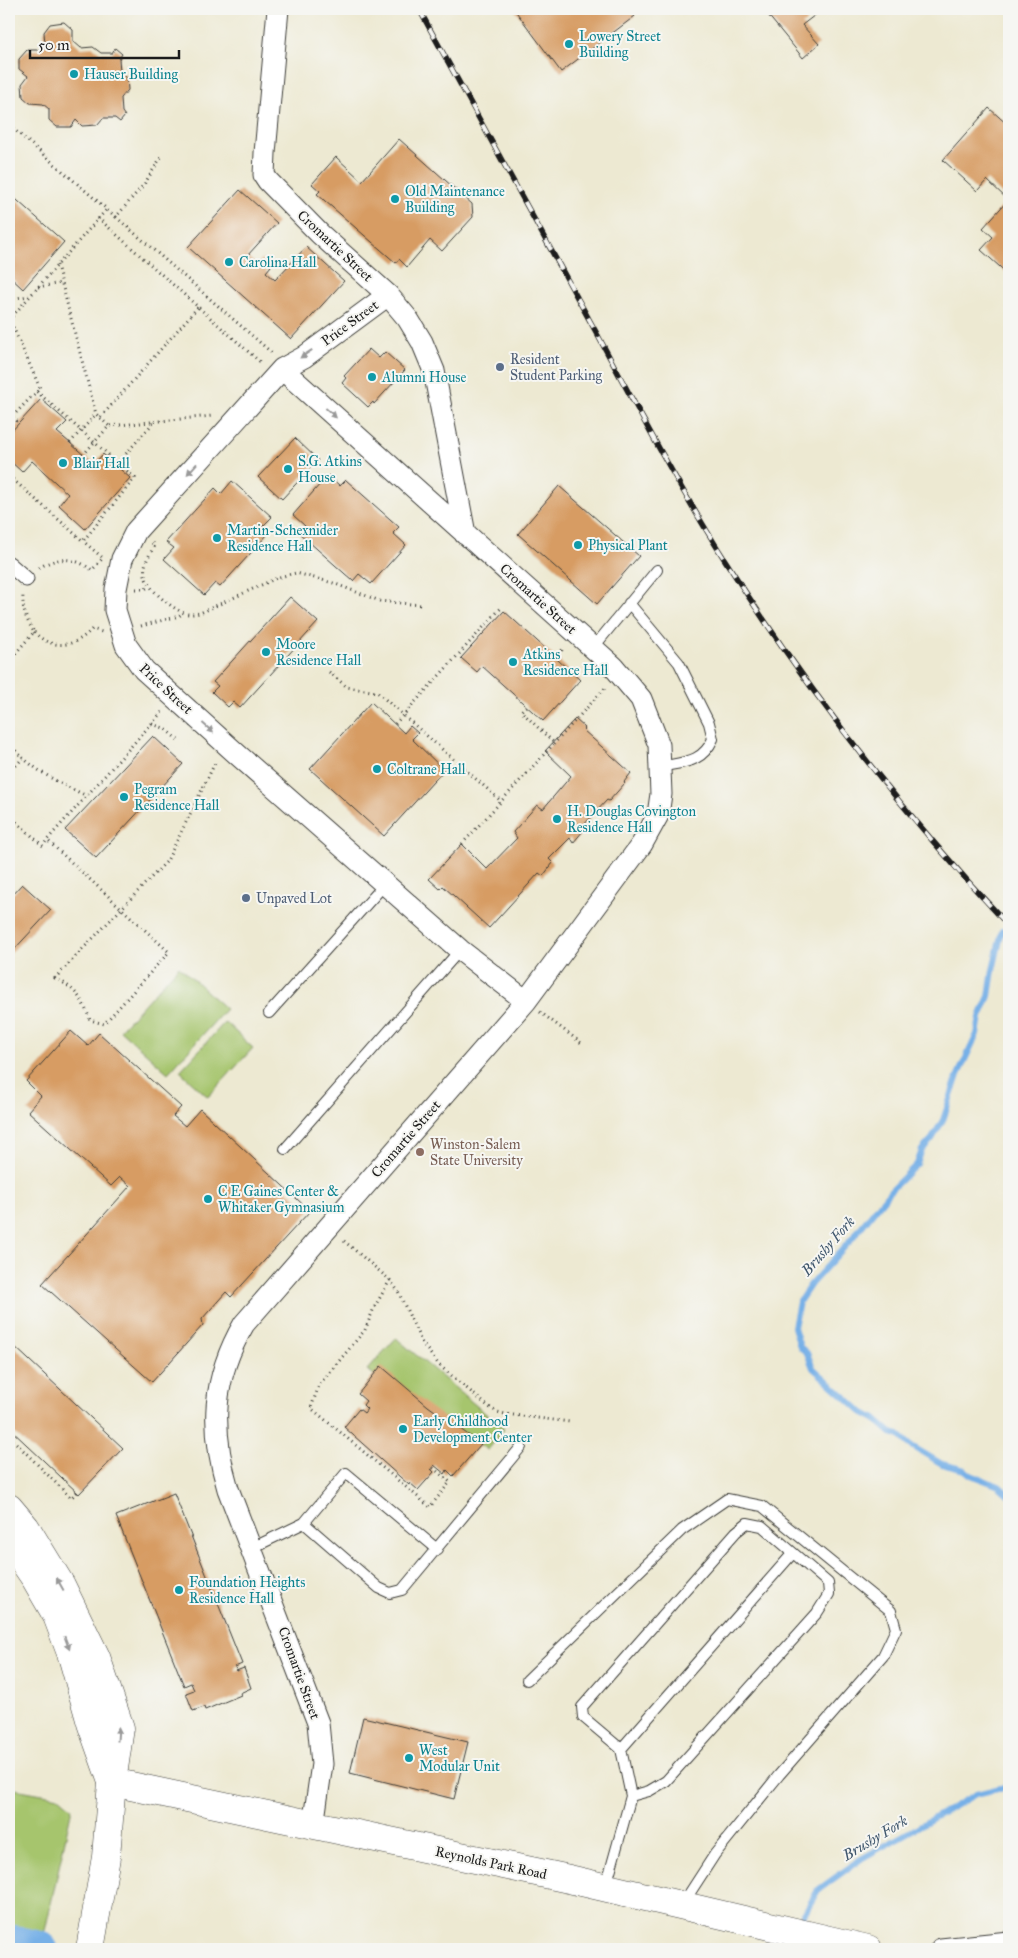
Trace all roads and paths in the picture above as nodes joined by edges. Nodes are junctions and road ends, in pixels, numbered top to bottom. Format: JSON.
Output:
{"nodes":[{"id":1,"x":278,"y":9,"type":"edge"},
{"id":2,"x":9,"y":125,"type":"edge"},
{"id":3,"x":163,"y":154,"type":"dead end"},
{"id":4,"x":107,"y":209,"type":"junction"},
{"id":5,"x":116,"y":217,"type":"junction"},
{"id":6,"x":98,"y":218,"type":"junction"},
{"id":7,"x":57,"y":265,"type":"junction"},
{"id":8,"x":61,"y":283,"type":"junction"},
{"id":9,"x":38,"y":287,"type":"junction"},
{"id":10,"x":388,"y":295,"type":"junction"},
{"id":11,"x":30,"y":296,"type":"junction"},
{"id":12,"x":9,"y":299,"type":"edge"},
{"id":13,"x":198,"y":307,"type":"junction"},
{"id":14,"x":9,"y":319,"type":"edge"},
{"id":15,"x":278,"y":368,"type":"junction"},
{"id":16,"x":36,"y":391,"type":"junction"},
{"id":17,"x":9,"y":414,"type":"edge"},
{"id":18,"x":96,"y":414,"type":"junction"},
{"id":19,"x":216,"y":416,"type":"dead end"},
{"id":20,"x":12,"y":417,"type":"junction"},
{"id":21,"x":100,"y":417,"type":"junction"},
{"id":22,"x":154,"y":422,"type":"junction"},
{"id":23,"x":19,"y":423,"type":"dead end"},
{"id":24,"x":109,"y":426,"type":"junction"},
{"id":25,"x":81,"y":431,"type":"junction"},
{"id":26,"x":94,"y":443,"type":"junction"},
{"id":27,"x":70,"y":444,"type":"dead end"},
{"id":28,"x":83,"y":455,"type":"dead end"},
{"id":29,"x":117,"y":464,"type":"junction"},
{"id":30,"x":9,"y":476,"type":"edge"},
{"id":31,"x":136,"y":531,"type":"junction"},
{"id":32,"x":465,"y":534,"type":"junction"},
{"id":33,"x":83,"y":541,"type":"junction"},
{"id":34,"x":9,"y":564,"type":"edge"},
{"id":35,"x":657,"y":570,"type":"dead end"},
{"id":36,"x":26,"y":579,"type":"junction"},
{"id":37,"x":150,"y":586,"type":"junction"},
{"id":38,"x":140,"y":589,"type":"dead end"},
{"id":39,"x":629,"y":603,"type":"junction"},
{"id":40,"x":421,"y":605,"type":"dead end"},
{"id":41,"x":502,"y":607,"type":"dead end"},
{"id":42,"x":184,"y":613,"type":"junction"},
{"id":43,"x":92,"y":629,"type":"dead end"},
{"id":44,"x":121,"y":630,"type":"junction"},
{"id":45,"x":34,"y":632,"type":"junction"},
{"id":46,"x":569,"y":644,"type":"dead end"},
{"id":47,"x":593,"y":648,"type":"junction"},
{"id":48,"x":555,"y":658,"type":"dead end"},
{"id":49,"x":9,"y":661,"type":"edge"},
{"id":50,"x":329,"y":672,"type":"dead end"},
{"id":51,"x":610,"y":681,"type":"dead end"},
{"id":52,"x":167,"y":706,"type":"dead end"},
{"id":53,"x":526,"y":706,"type":"dead end"},
{"id":54,"x":404,"y":715,"type":"junction"},
{"id":55,"x":152,"y":724,"type":"junction"},
{"id":56,"x":395,"y":724,"type":"dead end"},
{"id":57,"x":178,"y":740,"type":"dead end"},
{"id":58,"x":553,"y":742,"type":"junction"},
{"id":59,"x":9,"y":743,"type":"edge"},
{"id":60,"x":228,"y":757,"type":"junction"},
{"id":61,"x":23,"y":758,"type":"junction"},
{"id":62,"x":660,"y":768,"type":"junction"},
{"id":63,"x":9,"y":773,"type":"edge"},
{"id":64,"x":87,"y":796,"type":"junction"},
{"id":65,"x":501,"y":801,"type":"junction"},
{"id":66,"x":9,"y":815,"type":"edge"},
{"id":67,"x":47,"y":840,"type":"junction"},
{"id":68,"x":462,"y":844,"type":"dead end"},
{"id":69,"x":385,"y":884,"type":"junction"},
{"id":70,"x":122,"y":909,"type":"junction"},
{"id":71,"x":465,"y":955,"type":"junction"},
{"id":72,"x":526,"y":1001,"type":"junction"},
{"id":73,"x":269,"y":1013,"type":"dead end"},
{"id":74,"x":584,"y":1045,"type":"dead end"},
{"id":75,"x":284,"y":1149,"type":"dead end"},
{"id":76,"x":342,"y":1240,"type":"dead end"},
{"id":77,"x":390,"y":1280,"type":"junction"},
{"id":78,"x":570,"y":1422,"type":"dead end"},
{"id":79,"x":9,"y":1436,"type":"edge"},
{"id":80,"x":522,"y":1447,"type":"dead end"},
{"id":81,"x":432,"y":1467,"type":"dead end"},
{"id":82,"x":77,"y":1492,"type":"dead end"},
{"id":83,"x":9,"y":1508,"type":"edge"},
{"id":84,"x":304,"y":1523,"type":"junction"},
{"id":85,"x":9,"y":1540,"type":"edge"},
{"id":86,"x":252,"y":1548,"type":"junction"},
{"id":87,"x":437,"y":1549,"type":"junction"},
{"id":88,"x":793,"y":1553,"type":"junction"},
{"id":89,"x":527,"y":1680,"type":"dead end"},
{"id":90,"x":621,"y":1749,"type":"junction"},
{"id":91,"x":112,"y":1782,"type":"junction"},
{"id":92,"x":631,"y":1796,"type":"junction"},
{"id":93,"x":313,"y":1826,"type":"junction"},
{"id":94,"x":605,"y":1887,"type":"junction"},
{"id":95,"x":682,"y":1906,"type":"junction"},
{"id":96,"x":1009,"y":1942,"type":"edge"},
{"id":97,"x":857,"y":1947,"type":"edge"},
{"id":98,"x":90,"y":1949,"type":"edge"},
{"id":99,"x":941,"y":1949,"type":"edge"}],
"edges":[{"from":1,"to":10,"type":"street","name":"Cromartie Street"},
{"from":2,"to":4,"type":"path"},
{"from":3,"to":5,"type":"path"},
{"from":4,"to":5,"type":"path"},
{"from":4,"to":6,"type":"path"},
{"from":5,"to":15,"type":"path"},
{"from":6,"to":7,"type":"path"},
{"from":6,"to":13,"type":"path"},
{"from":7,"to":8,"type":"path"},
{"from":7,"to":9,"type":"path"},
{"from":8,"to":9,"type":"path"},
{"from":8,"to":18,"type":"path"},
{"from":9,"to":11,"type":"path"},
{"from":10,"to":15,"type":"street","name":"Price Street","one_way":true},
{"from":10,"to":32,"type":"street","name":"Cromartie Street"},
{"from":11,"to":12,"type":"path"},
{"from":11,"to":14,"type":"path"},
{"from":13,"to":15,"type":"path"},
{"from":13,"to":21,"type":"path"},
{"from":14,"to":16,"type":"path"},
{"from":15,"to":31,"type":"street","name":"Price Street","one_way":true},
{"from":15,"to":32,"type":"street","name":"Cromartie Street","one_way":true},
{"from":16,"to":20,"type":"path"},
{"from":16,"to":25,"type":"path"},
{"from":17,"to":20,"type":"path"},
{"from":18,"to":21,"type":"path"},
{"from":18,"to":25,"type":"path"},
{"from":19,"to":22,"type":"path"},
{"from":20,"to":23,"type":"path"},
{"from":21,"to":24,"type":"path"},
{"from":22,"to":24,"type":"path"},
{"from":22,"to":29,"type":"path"},
{"from":24,"to":26,"type":"path"},
{"from":25,"to":26,"type":"path"},
{"from":25,"to":27,"type":"path"},
{"from":26,"to":28,"type":"path"},
{"from":26,"to":29,"type":"path"},
{"from":29,"to":33,"type":"path"},
{"from":30,"to":33,"type":"path"},
{"from":31,"to":37,"type":"path"},
{"from":31,"to":44,"type":"street","name":"Price Street"},
{"from":32,"to":47,"type":"street","name":"Cromartie Street"},
{"from":33,"to":36,"type":"path"},
{"from":34,"to":36,"type":"street"},
{"from":35,"to":39,"type":"lane"},
{"from":36,"to":45,"type":"path"},
{"from":37,"to":38,"type":"path"},
{"from":37,"to":42,"type":"path"},
{"from":39,"to":47,"type":"lane"},
{"from":39,"to":62,"type":"lane"},
{"from":40,"to":42,"type":"path"},
{"from":41,"to":54,"type":"path"},
{"from":42,"to":44,"type":"path"},
{"from":43,"to":45,"type":"path"},
{"from":44,"to":60,"type":"street","name":"Price Street","one_way":true},
{"from":45,"to":49,"type":"path"},
{"from":46,"to":48,"type":"path"},
{"from":47,"to":62,"type":"street","name":"Cromartie Street"},
{"from":50,"to":54,"type":"path"},
{"from":51,"to":58,"type":"path"},
{"from":52,"to":55,"type":"path"},
{"from":53,"to":58,"type":"path"},
{"from":54,"to":56,"type":"path"},
{"from":54,"to":65,"type":"path"},
{"from":55,"to":57,"type":"path"},
{"from":55,"to":64,"type":"path"},
{"from":58,"to":65,"type":"path"},
{"from":59,"to":61,"type":"path"},
{"from":60,"to":69,"type":"street","name":"Price Street"},
{"from":60,"to":70,"type":"path"},
{"from":61,"to":63,"type":"path"},
{"from":61,"to":64,"type":"path"},
{"from":62,"to":72,"type":"street","name":"Cromartie Street"},
{"from":64,"to":67,"type":"path"},
{"from":65,"to":68,"type":"path"},
{"from":66,"to":67,"type":"path"},
{"from":67,"to":70,"type":"path"},
{"from":69,"to":71,"type":"street","name":"Price Street"},
{"from":69,"to":73,"type":"lane"},
{"from":70,"to":70,"type":"path"},
{"from":71,"to":72,"type":"street","name":"Price Street"},
{"from":71,"to":75,"type":"lane"},
{"from":72,"to":74,"type":"path"},
{"from":72,"to":86,"type":"street","name":"Cromartie Street"},
{"from":76,"to":77,"type":"path"},
{"from":77,"to":78,"type":"path"},
{"from":77,"to":81,"type":"path"},
{"from":79,"to":82,"type":"path"},
{"from":80,"to":87,"type":"lane"},
{"from":91,"to":83,"type":"main road","one_way":true},
{"from":84,"to":86,"type":"lane"},
{"from":84,"to":87,"type":"lane"},
{"from":84,"to":87,"type":"lane"},
{"from":85,"to":91,"type":"main road","one_way":true},
{"from":86,"to":93,"type":"street","name":"Cromartie Street"},
{"from":88,"to":90,"type":"lane"},
{"from":88,"to":90,"type":"lane"},
{"from":88,"to":92,"type":"lane"},
{"from":89,"to":95,"type":"lane"},
{"from":90,"to":92,"type":"lane"},
{"from":91,"to":93,"type":"main road","name":"Reynolds Park Road"},
{"from":91,"to":98,"type":"main road"},
{"from":92,"to":94,"type":"lane"},
{"from":93,"to":94,"type":"main road","name":"Reynolds Park Road"},
{"from":94,"to":95,"type":"main road","name":"Reynolds Park Road"},
{"from":95,"to":97,"type":"main road","name":"Reynolds Park Road"},
{"from":96,"to":99,"type":"street"}]}
